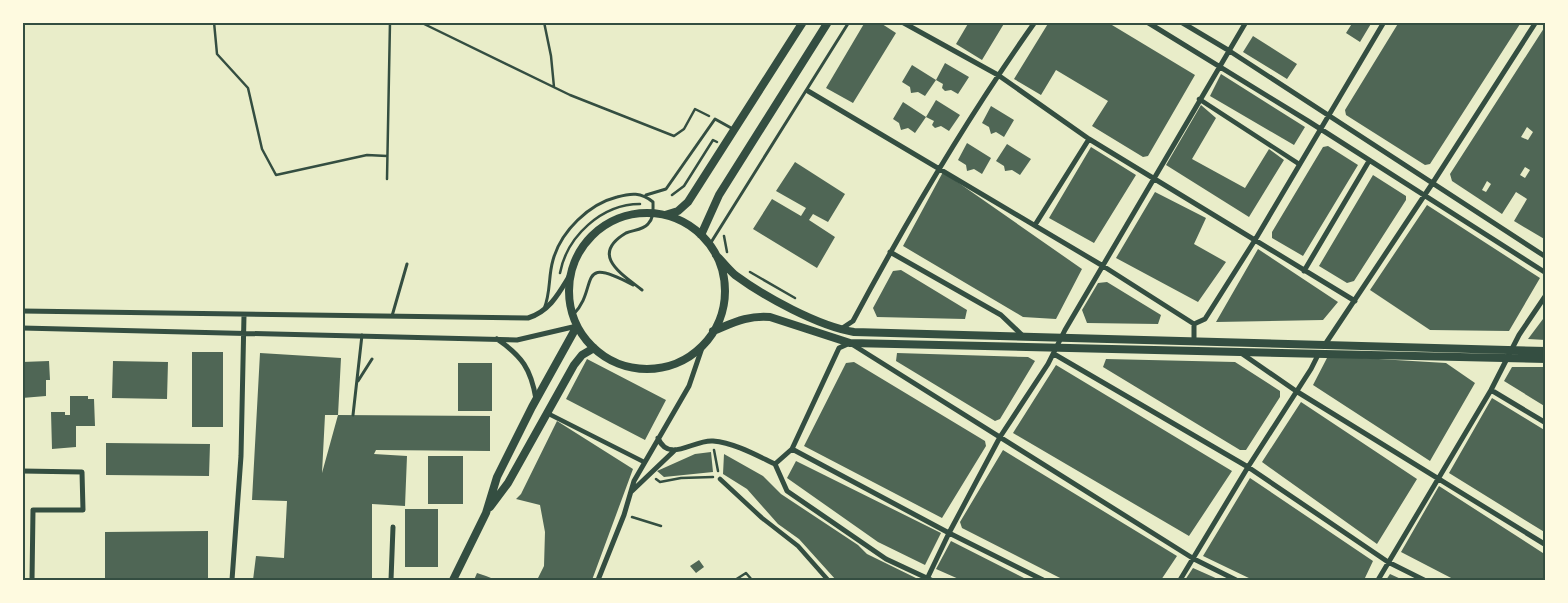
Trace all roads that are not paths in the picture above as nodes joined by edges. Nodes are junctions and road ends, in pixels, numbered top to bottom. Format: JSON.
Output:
{"nodes":[{"id":1,"x":803,"y":22,"type":"edge"},
{"id":2,"x":828,"y":22,"type":"edge"},
{"id":3,"x":850,"y":22,"type":"edge"},
{"id":4,"x":902,"y":22,"type":"edge"},
{"id":5,"x":1035,"y":22,"type":"edge"},
{"id":6,"x":1148,"y":22,"type":"edge"},
{"id":7,"x":1181,"y":22,"type":"edge"},
{"id":8,"x":1246,"y":22,"type":"edge"},
{"id":9,"x":1384,"y":22,"type":"edge"},
{"id":10,"x":1536,"y":22,"type":"edge"},
{"id":11,"x":1228,"y":50,"type":"junction"},
{"id":12,"x":1219,"y":65,"type":"junction"},
{"id":13,"x":998,"y":75,"type":"junction"},
{"id":14,"x":808,"y":91,"type":"junction"},
{"id":15,"x":1199,"y":99,"type":"junction"},
{"id":16,"x":1328,"y":116,"type":"junction"},
{"id":17,"x":1319,"y":129,"type":"junction"},
{"id":18,"x":735,"y":131,"type":"junction"},
{"id":19,"x":1089,"y":139,"type":"junction"},
{"id":20,"x":1369,"y":161,"type":"junction"},
{"id":21,"x":1299,"y":164,"type":"junction"},
{"id":22,"x":937,"y":169,"type":"junction"},
{"id":23,"x":1153,"y":179,"type":"junction"},
{"id":24,"x":1432,"y":184,"type":"junction"},
{"id":25,"x":645,"y":195,"type":"junction"},
{"id":26,"x":1423,"y":196,"type":"junction"},
{"id":27,"x":653,"y":213,"type":"junction"},
{"id":28,"x":664,"y":215,"type":"junction"},
{"id":29,"x":1034,"y":224,"type":"junction"},
{"id":30,"x":701,"y":234,"type":"junction"},
{"id":31,"x":1255,"y":240,"type":"junction"},
{"id":32,"x":710,"y":244,"type":"junction"},
{"id":33,"x":890,"y":252,"type":"junction"},
{"id":34,"x":716,"y":255,"type":"junction"},
{"id":35,"x":1546,"y":257,"type":"edge"},
{"id":36,"x":407,"y":264,"type":"dead end"},
{"id":37,"x":1103,"y":266,"type":"junction"},
{"id":38,"x":1304,"y":270,"type":"junction"},
{"id":39,"x":1546,"y":273,"type":"edge"},
{"id":40,"x":570,"y":275,"type":"junction"},
{"id":41,"x":1546,"y":295,"type":"edge"},
{"id":42,"x":1355,"y":301,"type":"junction"},
{"id":43,"x":22,"y":312,"type":"edge"},
{"id":44,"x":542,"y":312,"type":"junction"},
{"id":45,"x":244,"y":315,"type":"junction"},
{"id":46,"x":572,"y":315,"type":"junction"},
{"id":47,"x":392,"y":317,"type":"junction"},
{"id":48,"x":1194,"y":324,"type":"junction"},
{"id":49,"x":577,"y":326,"type":"junction"},
{"id":50,"x":22,"y":328,"type":"edge"},
{"id":51,"x":840,"y":330,"type":"junction"},
{"id":52,"x":713,"y":332,"type":"junction"},
{"id":53,"x":244,"y":333,"type":"junction"},
{"id":54,"x":362,"y":335,"type":"junction"},
{"id":55,"x":1023,"y":336,"type":"junction"},
{"id":56,"x":1061,"y":337,"type":"junction"},
{"id":57,"x":497,"y":338,"type":"junction"},
{"id":58,"x":1194,"y":341,"type":"junction"},
{"id":59,"x":850,"y":343,"type":"junction"},
{"id":60,"x":1325,"y":344,"type":"junction"},
{"id":61,"x":703,"y":345,"type":"junction"},
{"id":62,"x":594,"y":348,"type":"junction"},
{"id":63,"x":1512,"y":350,"type":"junction"},
{"id":64,"x":1055,"y":351,"type":"junction"},
{"id":65,"x":1238,"y":351,"type":"junction"},
{"id":66,"x":1546,"y":351,"type":"edge"},
{"id":67,"x":1319,"y":353,"type":"junction"},
{"id":68,"x":1506,"y":358,"type":"junction"},
{"id":69,"x":372,"y":359,"type":"dead end"},
{"id":70,"x":1546,"y":359,"type":"edge"},
{"id":71,"x":358,"y":381,"type":"junction"},
{"id":72,"x":1491,"y":390,"type":"junction"},
{"id":73,"x":1296,"y":391,"type":"junction"},
{"id":74,"x":536,"y":399,"type":"junction"},
{"id":75,"x":547,"y":413,"type":"junction"},
{"id":76,"x":353,"y":415,"type":"dead end"},
{"id":77,"x":1546,"y":423,"type":"edge"},
{"id":78,"x":1000,"y":437,"type":"junction"},
{"id":79,"x":658,"y":438,"type":"junction"},
{"id":80,"x":792,"y":449,"type":"junction"},
{"id":81,"x":675,"y":450,"type":"junction"},
{"id":82,"x":644,"y":462,"type":"junction"},
{"id":83,"x":775,"y":464,"type":"junction"},
{"id":84,"x":1248,"y":467,"type":"junction"},
{"id":85,"x":22,"y":471,"type":"edge"},
{"id":86,"x":720,"y":479,"type":"road end"},
{"id":87,"x":1438,"y":480,"type":"junction"},
{"id":88,"x":631,"y":491,"type":"junction"},
{"id":89,"x":486,"y":513,"type":"junction"},
{"id":90,"x":393,"y":527,"type":"dead end"},
{"id":91,"x":949,"y":533,"type":"junction"},
{"id":92,"x":1546,"y":545,"type":"edge"},
{"id":93,"x":1194,"y":559,"type":"junction"},
{"id":94,"x":1388,"y":562,"type":"junction"},
{"id":95,"x":32,"y":580,"type":"edge"},
{"id":96,"x":232,"y":580,"type":"edge"},
{"id":97,"x":390,"y":580,"type":"edge"},
{"id":98,"x":453,"y":580,"type":"edge"},
{"id":99,"x":598,"y":580,"type":"edge"},
{"id":100,"x":828,"y":580,"type":"edge"},
{"id":101,"x":929,"y":580,"type":"edge"},
{"id":102,"x":1043,"y":580,"type":"edge"},
{"id":103,"x":1180,"y":580,"type":"edge"},
{"id":104,"x":1236,"y":580,"type":"edge"},
{"id":105,"x":1378,"y":580,"type":"edge"},
{"id":106,"x":1424,"y":580,"type":"edge"}],
"edges":[{"from":1,"to":18,"type":"street"},
{"from":2,"to":30,"type":"street"},
{"from":3,"to":14,"type":"lane"},
{"from":4,"to":13,"type":"street"},
{"from":5,"to":13,"type":"street"},
{"from":6,"to":12,"type":"street"},
{"from":7,"to":11,"type":"street"},
{"from":8,"to":11,"type":"street"},
{"from":9,"to":16,"type":"street"},
{"from":10,"to":24,"type":"street"},
{"from":11,"to":12,"type":"street"},
{"from":11,"to":16,"type":"street"},
{"from":12,"to":15,"type":"street"},
{"from":12,"to":17,"type":"street"},
{"from":13,"to":19,"type":"street"},
{"from":13,"to":22,"type":"street"},
{"from":14,"to":22,"type":"street"},
{"from":14,"to":32,"type":"lane"},
{"from":15,"to":21,"type":"street"},
{"from":15,"to":23,"type":"street"},
{"from":16,"to":17,"type":"street"},
{"from":16,"to":24,"type":"street"},
{"from":17,"to":20,"type":"street"},
{"from":17,"to":21,"type":"street"},
{"from":18,"to":25,"type":"lane"},
{"from":18,"to":28,"type":"street"},
{"from":19,"to":23,"type":"street"},
{"from":19,"to":29,"type":"street"},
{"from":20,"to":26,"type":"street"},
{"from":20,"to":38,"type":"street"},
{"from":21,"to":31,"type":"street"},
{"from":22,"to":29,"type":"street"},
{"from":22,"to":33,"type":"street"},
{"from":23,"to":31,"type":"street"},
{"from":23,"to":37,"type":"street"},
{"from":24,"to":26,"type":"street"},
{"from":24,"to":35,"type":"street"},
{"from":25,"to":27,"type":"lane"},
{"from":25,"to":44,"type":"lane"},
{"from":26,"to":39,"type":"street"},
{"from":26,"to":42,"type":"street"},
{"from":27,"to":28,"type":"street"},
{"from":27,"to":40,"type":"street"},
{"from":27,"to":46,"type":"lane"},
{"from":28,"to":30,"type":"street"},
{"from":29,"to":37,"type":"street"},
{"from":30,"to":32,"type":"street"},
{"from":31,"to":38,"type":"street"},
{"from":31,"to":48,"type":"street"},
{"from":32,"to":34,"type":"street"},
{"from":33,"to":51,"type":"street"},
{"from":33,"to":55,"type":"street"},
{"from":34,"to":51,"type":"street"},
{"from":34,"to":52,"type":"street"},
{"from":36,"to":47,"type":"lane"},
{"from":37,"to":48,"type":"street"},
{"from":37,"to":56,"type":"street"},
{"from":38,"to":42,"type":"street"},
{"from":40,"to":44,"type":"street"},
{"from":40,"to":46,"type":"street"},
{"from":41,"to":63,"type":"street"},
{"from":42,"to":60,"type":"street"},
{"from":43,"to":45,"type":"street"},
{"from":44,"to":47,"type":"street"},
{"from":45,"to":47,"type":"street"},
{"from":45,"to":53,"type":"street"},
{"from":46,"to":49,"type":"street"},
{"from":48,"to":58,"type":"street"},
{"from":49,"to":57,"type":"street"},
{"from":49,"to":62,"type":"street"},
{"from":49,"to":74,"type":"street"},
{"from":50,"to":53,"type":"street"},
{"from":51,"to":55,"type":"street"},
{"from":52,"to":59,"type":"street"},
{"from":52,"to":61,"type":"street"},
{"from":53,"to":54,"type":"street"},
{"from":53,"to":96,"type":"street"},
{"from":54,"to":57,"type":"street"},
{"from":54,"to":71,"type":"lane"},
{"from":55,"to":56,"type":"street"},
{"from":56,"to":58,"type":"street"},
{"from":56,"to":64,"type":"street"},
{"from":57,"to":74,"type":"street"},
{"from":58,"to":60,"type":"street"},
{"from":59,"to":64,"type":"street"},
{"from":59,"to":78,"type":"street"},
{"from":59,"to":80,"type":"street"},
{"from":60,"to":63,"type":"street"},
{"from":60,"to":67,"type":"street"},
{"from":61,"to":62,"type":"street"},
{"from":61,"to":79,"type":"street"},
{"from":62,"to":75,"type":"street"},
{"from":63,"to":66,"type":"street"},
{"from":63,"to":68,"type":"street"},
{"from":64,"to":65,"type":"street"},
{"from":64,"to":78,"type":"street"},
{"from":64,"to":84,"type":"street"},
{"from":65,"to":67,"type":"street"},
{"from":65,"to":73,"type":"street"},
{"from":67,"to":68,"type":"street"},
{"from":67,"to":73,"type":"street"},
{"from":68,"to":70,"type":"street"},
{"from":68,"to":72,"type":"street"},
{"from":69,"to":71,"type":"lane"},
{"from":71,"to":76,"type":"lane"},
{"from":72,"to":77,"type":"street"},
{"from":72,"to":87,"type":"street"},
{"from":73,"to":84,"type":"street"},
{"from":73,"to":87,"type":"street"},
{"from":74,"to":89,"type":"street"},
{"from":75,"to":82,"type":"street"},
{"from":75,"to":89,"type":"street"},
{"from":78,"to":91,"type":"street"},
{"from":78,"to":93,"type":"street"},
{"from":79,"to":81,"type":"street"},
{"from":79,"to":82,"type":"street"},
{"from":80,"to":83,"type":"street"},
{"from":80,"to":91,"type":"street"},
{"from":81,"to":83,"type":"street"},
{"from":81,"to":88,"type":"street"},
{"from":82,"to":88,"type":"street"},
{"from":83,"to":101,"type":"street"},
{"from":84,"to":93,"type":"street"},
{"from":84,"to":94,"type":"street"},
{"from":85,"to":95,"type":"street"},
{"from":86,"to":100,"type":"street"},
{"from":87,"to":92,"type":"street"},
{"from":87,"to":94,"type":"street"},
{"from":88,"to":99,"type":"street"},
{"from":89,"to":98,"type":"street"},
{"from":90,"to":97,"type":"street"},
{"from":91,"to":101,"type":"street"},
{"from":91,"to":102,"type":"street"},
{"from":93,"to":103,"type":"street"},
{"from":93,"to":104,"type":"street"},
{"from":94,"to":105,"type":"street"},
{"from":94,"to":106,"type":"street"}]}
